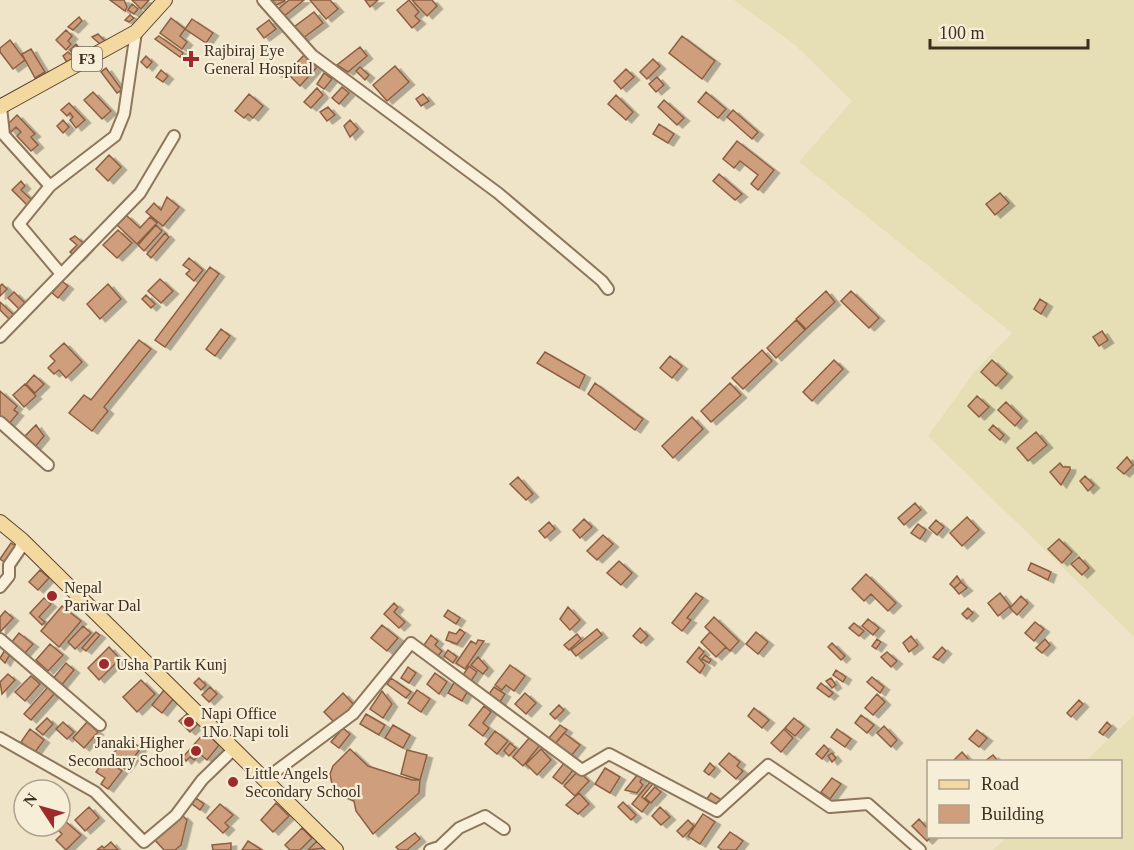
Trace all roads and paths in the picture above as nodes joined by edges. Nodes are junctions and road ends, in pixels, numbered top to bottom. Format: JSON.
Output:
{"nodes":[{"id":1,"x":165,"y":0,"type":"edge"},
{"id":2,"x":262,"y":0,"type":"edge"},
{"id":3,"x":136,"y":32,"type":"junction"},
{"id":4,"x":1,"y":107,"type":"edge"},
{"id":5,"x":174,"y":136,"type":"dead end"},
{"id":6,"x":50,"y":186,"type":"junction"},
{"id":7,"x":61,"y":274,"type":"junction"},
{"id":8,"x":608,"y":289,"type":"dead end"},
{"id":9,"x":0,"y":337,"type":"edge"},
{"id":10,"x":0,"y":422,"type":"edge"},
{"id":11,"x":48,"y":465,"type":"dead end"},
{"id":12,"x":0,"y":522,"type":"edge"},
{"id":13,"x":22,"y":540,"type":"junction"},
{"id":14,"x":0,"y":587,"type":"edge"},
{"id":15,"x":0,"y":639,"type":"edge"},
{"id":16,"x":100,"y":725,"type":"dead end"},
{"id":17,"x":0,"y":738,"type":"edge"},
{"id":18,"x":234,"y":749,"type":"junction"},
{"id":19,"x":264,"y":780,"type":"junction"},
{"id":20,"x":504,"y":829,"type":"dead end"},
{"id":21,"x":144,"y":842,"type":"junction"},
{"id":22,"x":134,"y":850,"type":"edge"},
{"id":23,"x":336,"y":850,"type":"edge"},
{"id":24,"x":430,"y":850,"type":"edge"},
{"id":25,"x":920,"y":850,"type":"edge"}],
"edges":[{"from":1,"to":3,"type":"main road","number":"F3"},
{"from":2,"to":8,"type":"street"},
{"from":3,"to":4,"type":"main road","number":"F3"},
{"from":3,"to":6,"type":"street"},
{"from":4,"to":6,"type":"street"},
{"from":5,"to":7,"type":"street"},
{"from":6,"to":7,"type":"street"},
{"from":7,"to":9,"type":"street"},
{"from":10,"to":11,"type":"street"},
{"from":12,"to":13,"type":"main road"},
{"from":13,"to":14,"type":"street"},
{"from":13,"to":18,"type":"main road"},
{"from":15,"to":16,"type":"street"},
{"from":17,"to":21,"type":"street"},
{"from":18,"to":19,"type":"main road"},
{"from":18,"to":21,"type":"street"},
{"from":19,"to":23,"type":"main road"},
{"from":19,"to":25,"type":"street"},
{"from":20,"to":24,"type":"street"},
{"from":21,"to":22,"type":"street"}]}
